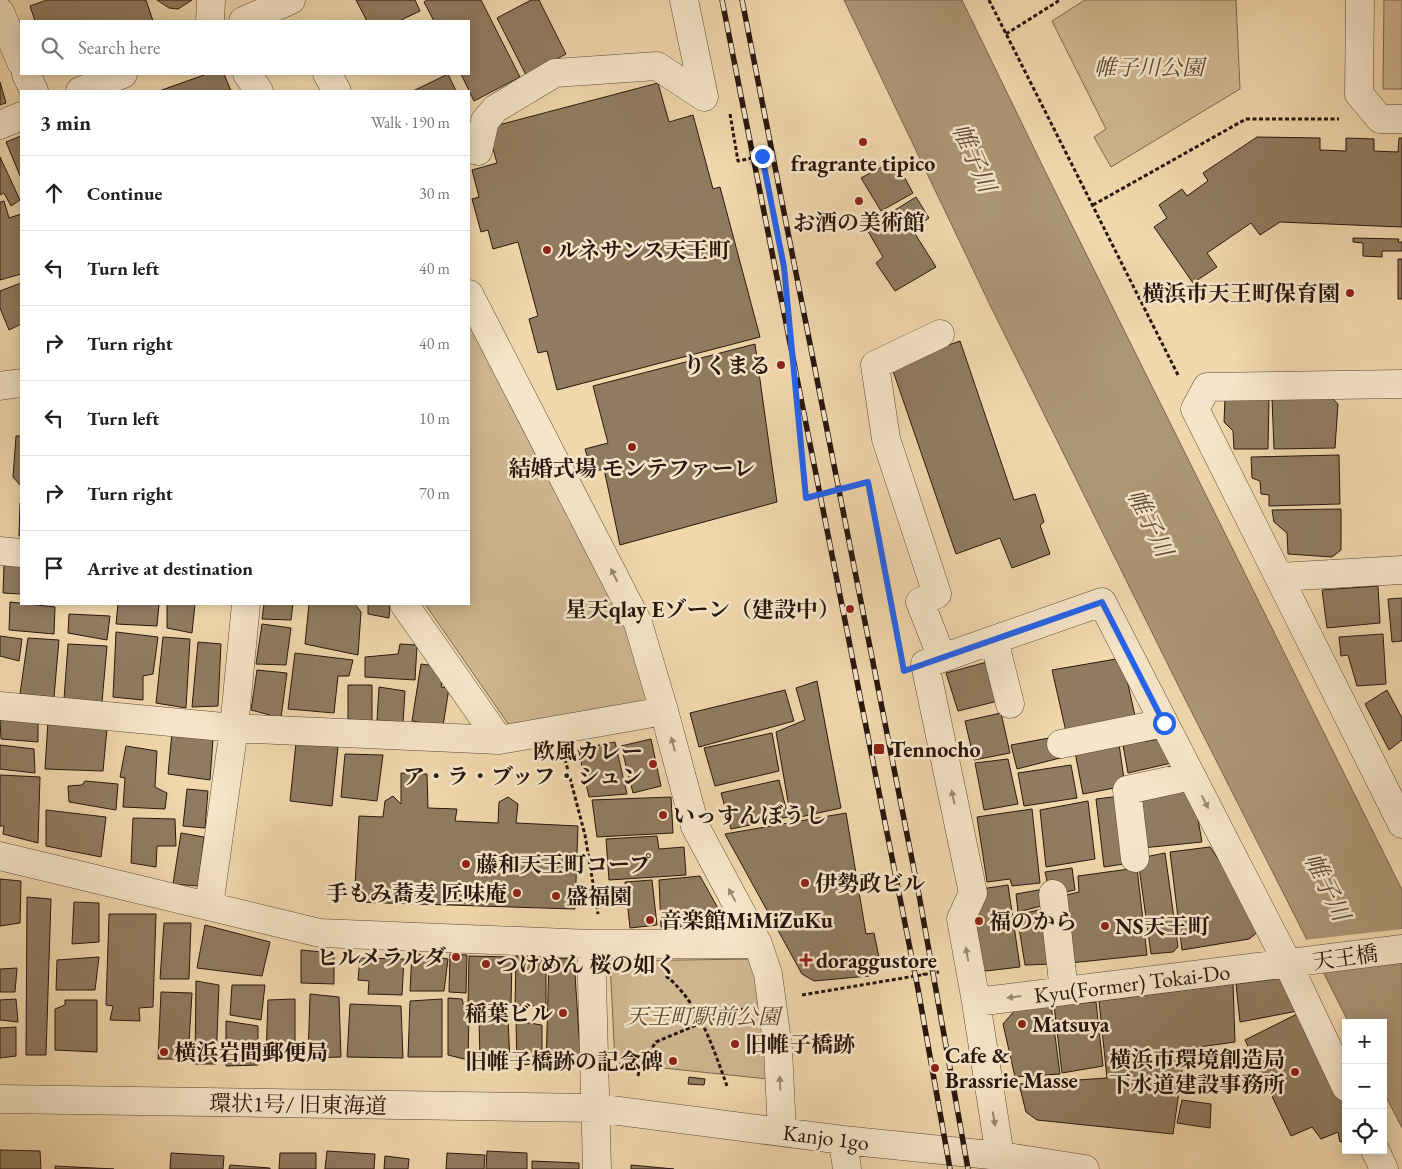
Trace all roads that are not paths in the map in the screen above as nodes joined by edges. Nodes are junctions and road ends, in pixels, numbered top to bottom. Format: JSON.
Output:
{"nodes":[{"id":1,"x":211,"y":0,"type":"edge"},
{"id":2,"x":684,"y":0,"type":"edge"},
{"id":3,"x":1360,"y":0,"type":"edge"},
{"id":4,"x":291,"y":8,"type":"edge"},
{"id":5,"x":0,"y":12,"type":"edge"},
{"id":6,"x":210,"y":20,"type":"edge"},
{"id":7,"x":247,"y":20,"type":"edge"},
{"id":8,"x":20,"y":60,"type":"edge"},
{"id":9,"x":26,"y":75,"type":"edge"},
{"id":10,"x":248,"y":75,"type":"edge"},
{"id":11,"x":328,"y":75,"type":"edge"},
{"id":12,"x":119,"y":81,"type":"edge"},
{"id":13,"x":34,"y":90,"type":"edge"},
{"id":14,"x":84,"y":90,"type":"edge"},
{"id":15,"x":258,"y":90,"type":"edge"},
{"id":16,"x":337,"y":90,"type":"edge"},
{"id":17,"x":20,"y":116,"type":"edge"},
{"id":18,"x":1391,"y":119,"type":"edge"},
{"id":19,"x":0,"y":125,"type":"edge"},
{"id":20,"x":470,"y":150,"type":"edge"},
{"id":21,"x":470,"y":296,"type":"edge"},
{"id":22,"x":940,"y":334,"type":"dead end"},
{"id":23,"x":20,"y":383,"type":"edge"},
{"id":24,"x":1402,"y":384,"type":"edge"},
{"id":25,"x":0,"y":386,"type":"edge"},
{"id":26,"x":0,"y":551,"type":"edge"},
{"id":27,"x":20,"y":553,"type":"edge"},
{"id":28,"x":1402,"y":570,"type":"edge"},
{"id":29,"x":1279,"y":577,"type":"junction"},
{"id":30,"x":246,"y":605,"type":"edge"},
{"id":31,"x":405,"y":605,"type":"edge"},
{"id":32,"x":994,"y":640,"type":"junction"},
{"id":33,"x":933,"y":661,"type":"junction"},
{"id":34,"x":1010,"y":704,"type":"dead end"},
{"id":35,"x":0,"y":706,"type":"edge"},
{"id":36,"x":664,"y":711,"type":"junction"},
{"id":37,"x":1164,"y":723,"type":"junction"},
{"id":38,"x":234,"y":728,"type":"junction"},
{"id":39,"x":499,"y":740,"type":"junction"},
{"id":40,"x":1062,"y":744,"type":"dead end"},
{"id":41,"x":1191,"y":776,"type":"junction"},
{"id":42,"x":1402,"y":824,"type":"edge"},
{"id":43,"x":0,"y":856,"type":"edge"},
{"id":44,"x":1135,"y":858,"type":"dead end"},
{"id":45,"x":1053,"y":894,"type":"dead end"},
{"id":46,"x":209,"y":906,"type":"junction"},
{"id":47,"x":607,"y":944,"type":"junction"},
{"id":48,"x":758,"y":944,"type":"junction"},
{"id":49,"x":1402,"y":949,"type":"edge"},
{"id":50,"x":1288,"y":964,"type":"junction"},
{"id":51,"x":1064,"y":991,"type":"junction"},
{"id":52,"x":976,"y":1002,"type":"junction"},
{"id":53,"x":1342,"y":1079,"type":"edge"},
{"id":54,"x":0,"y":1099,"type":"edge"},
{"id":55,"x":596,"y":1108,"type":"junction"},
{"id":56,"x":782,"y":1132,"type":"junction"},
{"id":57,"x":843,"y":1140,"type":"junction"},
{"id":58,"x":1377,"y":1154,"type":"edge"},
{"id":59,"x":1001,"y":1163,"type":"edge"},
{"id":60,"x":597,"y":1169,"type":"edge"},
{"id":61,"x":847,"y":1169,"type":"edge"},
{"id":62,"x":1086,"y":1169,"type":"edge"},
{"id":63,"x":1384,"y":1169,"type":"edge"}],
"edges":[{"from":1,"to":6,"type":"street"},
{"from":2,"to":20,"type":"street"},
{"from":3,"to":18,"type":"street"},
{"from":4,"to":7,"type":"street"},
{"from":5,"to":8,"type":"street"},
{"from":9,"to":13,"type":"street"},
{"from":10,"to":15,"type":"street"},
{"from":11,"to":16,"type":"street"},
{"from":12,"to":14,"type":"street"},
{"from":17,"to":19,"type":"street"},
{"from":36,"to":21,"type":"street","one_way":true},
{"from":22,"to":33,"type":"street"},
{"from":23,"to":25,"type":"street"},
{"from":24,"to":29,"type":"street"},
{"from":26,"to":27,"type":"street"},
{"from":28,"to":29,"type":"street"},
{"from":29,"to":42,"type":"street"},
{"from":30,"to":38,"type":"street"},
{"from":31,"to":39,"type":"street"},
{"from":32,"to":33,"type":"street"},
{"from":32,"to":34,"type":"street"},
{"from":32,"to":37,"type":"street"},
{"from":52,"to":33,"type":"street","one_way":true},
{"from":35,"to":38,"type":"street"},
{"from":36,"to":39,"type":"street"},
{"from":48,"to":36,"type":"street","one_way":true},
{"from":37,"to":40,"type":"street"},
{"from":37,"to":41,"type":"street"},
{"from":38,"to":39,"type":"street"},
{"from":38,"to":46,"type":"street"},
{"from":41,"to":44,"type":"street"},
{"from":41,"to":50,"type":"street","one_way":true},
{"from":43,"to":46,"type":"street"},
{"from":45,"to":51,"type":"street"},
{"from":46,"to":47,"type":"street"},
{"from":47,"to":48,"type":"street"},
{"from":47,"to":55,"type":"street"},
{"from":56,"to":48,"type":"street","one_way":true},
{"from":49,"to":50,"type":"street","name":"天王橋"},
{"from":50,"to":51,"type":"street","name":"Kyu(Former) Tokai-Do"},
{"from":50,"to":53,"type":"street"},
{"from":51,"to":52,"type":"street","name":"Kyu(Former) Tokai-Do","one_way":true},
{"from":52,"to":59,"type":"street","one_way":true},
{"from":54,"to":55,"type":"street","name":"環状1号/ 旧東海道"},
{"from":55,"to":56,"type":"street","name":"Kanjo 1go"},
{"from":55,"to":60,"type":"street"},
{"from":56,"to":57,"type":"street","name":"Kanjo 1go"},
{"from":57,"to":59,"type":"street","name":"Kanjo 1go"},
{"from":57,"to":61,"type":"street"},
{"from":58,"to":63,"type":"street"},
{"from":59,"to":62,"type":"street","name":"Kanjo 1go"}]}
